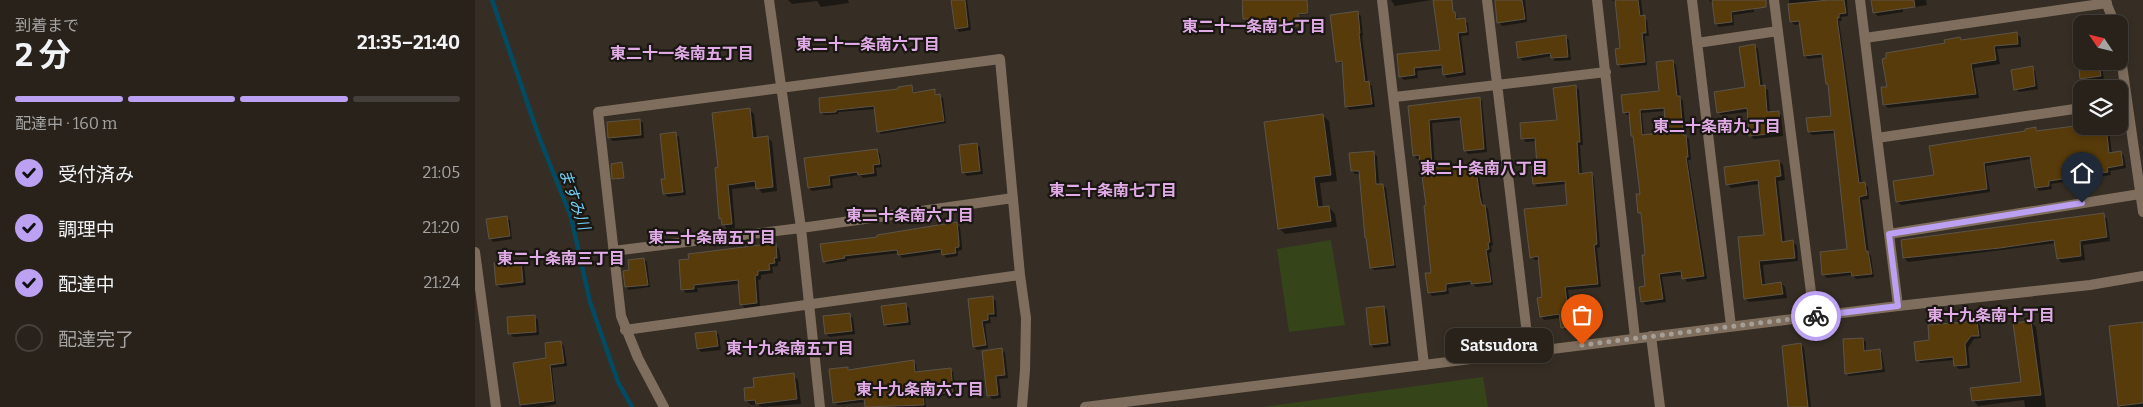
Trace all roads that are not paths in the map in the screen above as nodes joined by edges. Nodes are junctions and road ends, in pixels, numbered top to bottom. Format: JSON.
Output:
{"nodes":[{"id":1,"x":769,"y":0,"type":"edge"},
{"id":2,"x":1382,"y":0,"type":"edge"},
{"id":3,"x":1487,"y":0,"type":"edge"},
{"id":4,"x":1597,"y":0,"type":"edge"},
{"id":5,"x":1692,"y":0,"type":"edge"},
{"id":6,"x":1775,"y":0,"type":"edge"},
{"id":7,"x":1860,"y":0,"type":"edge"},
{"id":8,"x":2106,"y":1,"type":"edge"},
{"id":9,"x":2111,"y":15,"type":"edge"},
{"id":10,"x":1778,"y":31,"type":"junction"},
{"id":11,"x":1865,"y":38,"type":"junction"},
{"id":12,"x":1697,"y":43,"type":"junction"},
{"id":13,"x":1606,"y":72,"type":"junction"},
{"id":14,"x":1496,"y":84,"type":"junction"},
{"id":15,"x":780,"y":87,"type":"junction"},
{"id":16,"x":1395,"y":96,"type":"junction"},
{"id":17,"x":2073,"y":109,"type":"edge"},
{"id":18,"x":2128,"y":129,"type":"edge"},
{"id":19,"x":1877,"y":138,"type":"junction"},
{"id":20,"x":2140,"y":194,"type":"junction"},
{"id":21,"x":1013,"y":198,"type":"junction"},
{"id":22,"x":2143,"y":212,"type":"edge"},
{"id":23,"x":801,"y":228,"type":"junction"},
{"id":24,"x":1889,"y":234,"type":"junction"},
{"id":25,"x":613,"y":251,"type":"junction"},
{"id":26,"x":475,"y":252,"type":"edge"},
{"id":27,"x":1020,"y":276,"type":"junction"},
{"id":28,"x":2143,"y":276,"type":"edge"},
{"id":29,"x":809,"y":305,"type":"junction"},
{"id":30,"x":1898,"y":306,"type":"junction"},
{"id":31,"x":1814,"y":316,"type":"junction"},
{"id":32,"x":1731,"y":326,"type":"junction"},
{"id":33,"x":625,"y":330,"type":"junction"},
{"id":34,"x":1651,"y":336,"type":"junction"},
{"id":35,"x":1635,"y":338,"type":"junction"},
{"id":36,"x":1529,"y":352,"type":"junction"},
{"id":37,"x":1424,"y":365,"type":"junction"},
{"id":38,"x":496,"y":407,"type":"edge"},
{"id":39,"x":664,"y":407,"type":"edge"},
{"id":40,"x":820,"y":407,"type":"edge"},
{"id":41,"x":1022,"y":407,"type":"edge"},
{"id":42,"x":1085,"y":407,"type":"edge"},
{"id":43,"x":1660,"y":407,"type":"edge"}],
"edges":[{"from":1,"to":15,"type":"street"},
{"from":2,"to":16,"type":"street"},
{"from":3,"to":14,"type":"street"},
{"from":4,"to":13,"type":"street"},
{"from":5,"to":12,"type":"street"},
{"from":6,"to":10,"type":"street"},
{"from":7,"to":11,"type":"street"},
{"from":8,"to":9,"type":"street"},
{"from":8,"to":11,"type":"street"},
{"from":10,"to":12,"type":"street"},
{"from":10,"to":31,"type":"street"},
{"from":11,"to":19,"type":"street"},
{"from":12,"to":32,"type":"street"},
{"from":13,"to":14,"type":"street"},
{"from":13,"to":35,"type":"street"},
{"from":14,"to":16,"type":"street"},
{"from":14,"to":36,"type":"street"},
{"from":15,"to":21,"type":"street"},
{"from":15,"to":23,"type":"street"},
{"from":15,"to":25,"type":"street"},
{"from":16,"to":37,"type":"street"},
{"from":17,"to":19,"type":"street"},
{"from":18,"to":20,"type":"street"},
{"from":19,"to":24,"type":"street"},
{"from":20,"to":22,"type":"street"},
{"from":20,"to":24,"type":"street"},
{"from":21,"to":23,"type":"street"},
{"from":21,"to":27,"type":"street"},
{"from":23,"to":25,"type":"street"},
{"from":23,"to":29,"type":"street"},
{"from":24,"to":30,"type":"street"},
{"from":25,"to":33,"type":"street"},
{"from":26,"to":38,"type":"street"},
{"from":27,"to":29,"type":"street"},
{"from":27,"to":41,"type":"street"},
{"from":28,"to":30,"type":"street"},
{"from":29,"to":33,"type":"street"},
{"from":29,"to":40,"type":"street"},
{"from":30,"to":31,"type":"street"},
{"from":31,"to":32,"type":"street"},
{"from":32,"to":34,"type":"street"},
{"from":33,"to":39,"type":"street"},
{"from":34,"to":35,"type":"street"},
{"from":34,"to":43,"type":"street"},
{"from":35,"to":36,"type":"street"},
{"from":36,"to":37,"type":"street"},
{"from":37,"to":42,"type":"street"}]}
